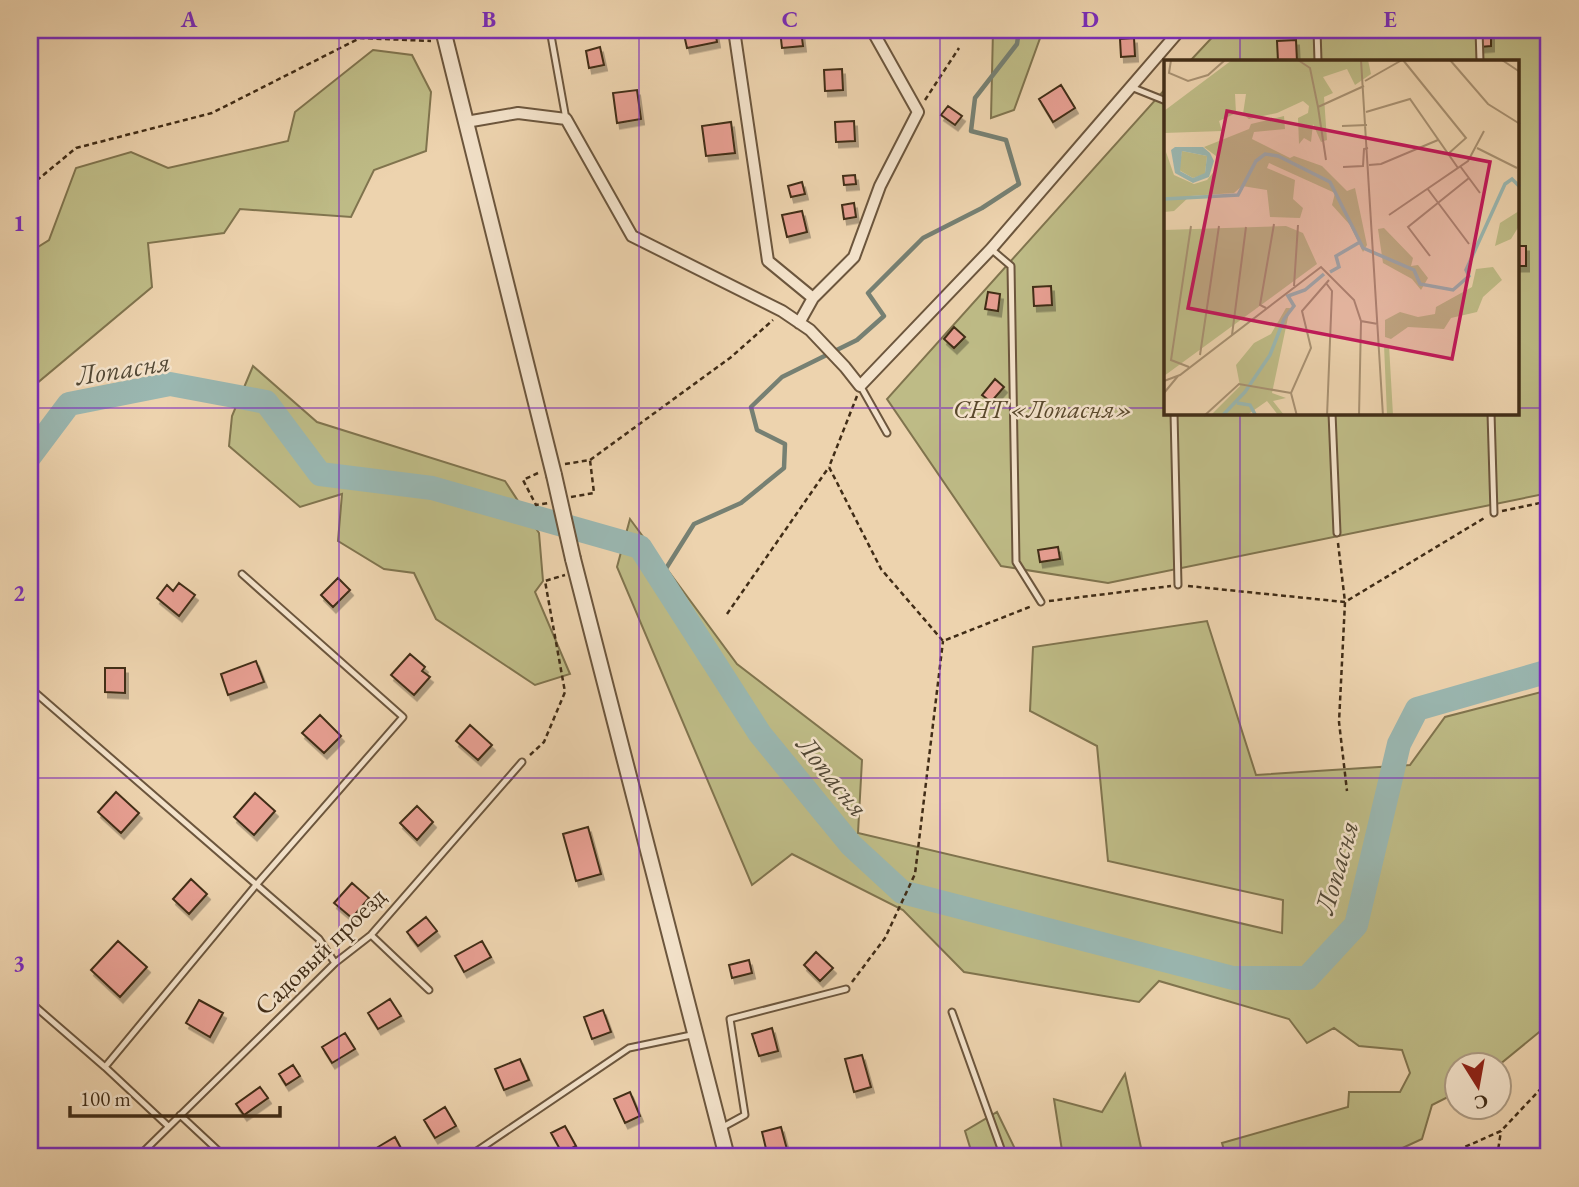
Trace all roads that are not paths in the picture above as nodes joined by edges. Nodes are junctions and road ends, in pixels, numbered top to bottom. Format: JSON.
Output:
{"nodes":[{"id":1,"x":551,"y":30,"type":"edge"},
{"id":2,"x":734,"y":30,"type":"edge"},
{"id":3,"x":872,"y":30,"type":"edge"},
{"id":4,"x":1180,"y":30,"type":"edge"},
{"id":5,"x":1317,"y":30,"type":"edge"},
{"id":6,"x":1479,"y":30,"type":"edge"},
{"id":7,"x":445,"y":36,"type":"edge"},
{"id":8,"x":1318,"y":60,"type":"edge"},
{"id":9,"x":1480,"y":60,"type":"edge"},
{"id":10,"x":1130,"y":87,"type":"junction"},
{"id":11,"x":1164,"y":100,"type":"edge"},
{"id":12,"x":566,"y":119,"type":"junction"},
{"id":13,"x":466,"y":122,"type":"junction"},
{"id":14,"x":991,"y":249,"type":"junction"},
{"id":15,"x":813,"y":298,"type":"junction"},
{"id":16,"x":799,"y":323,"type":"junction"},
{"id":17,"x":860,"y":386,"type":"junction"},
{"id":18,"x":1174,"y":415,"type":"edge"},
{"id":19,"x":1332,"y":415,"type":"edge"},
{"id":20,"x":1491,"y":415,"type":"edge"},
{"id":21,"x":887,"y":433,"type":"dead end"},
{"id":22,"x":1494,"y":513,"type":"road end"},
{"id":23,"x":1337,"y":533,"type":"road end"},
{"id":24,"x":242,"y":573,"type":"dead end"},
{"id":25,"x":1178,"y":585,"type":"road end"},
{"id":26,"x":1041,"y":602,"type":"road end"},
{"id":27,"x":30,"y":688,"type":"edge"},
{"id":28,"x":522,"y":762,"type":"road end"},
{"id":29,"x":256,"y":885,"type":"junction"},
{"id":30,"x":370,"y":935,"type":"junction"},
{"id":31,"x":335,"y":963,"type":"junction"},
{"id":32,"x":846,"y":989,"type":"road end"},
{"id":33,"x":429,"y":990,"type":"dead end"},
{"id":34,"x":30,"y":1002,"type":"edge"},
{"id":35,"x":952,"y":1012,"type":"dead end"},
{"id":36,"x":696,"y":1034,"type":"junction"},
{"id":37,"x":105,"y":1067,"type":"junction"},
{"id":38,"x":180,"y":1115,"type":"junction"},
{"id":39,"x":168,"y":1126,"type":"junction"},
{"id":40,"x":720,"y":1129,"type":"junction"},
{"id":41,"x":138,"y":1157,"type":"edge"},
{"id":42,"x":225,"y":1157,"type":"edge"},
{"id":43,"x":468,"y":1157,"type":"edge"},
{"id":44,"x":727,"y":1157,"type":"edge"},
{"id":45,"x":1004,"y":1157,"type":"edge"}],
"edges":[{"from":1,"to":12,"type":"lane"},
{"from":2,"to":15,"type":"street"},
{"from":3,"to":15,"type":"street"},
{"from":4,"to":10,"type":"street"},
{"from":5,"to":8,"type":"lane"},
{"from":6,"to":9,"type":"lane"},
{"from":7,"to":13,"type":"street"},
{"from":10,"to":11,"type":"lane"},
{"from":10,"to":14,"type":"street"},
{"from":12,"to":13,"type":"street"},
{"from":12,"to":16,"type":"street"},
{"from":13,"to":36,"type":"street","bridge":true},
{"from":14,"to":17,"type":"street"},
{"from":14,"to":26,"type":"lane"},
{"from":15,"to":16,"type":"street"},
{"from":16,"to":17,"type":"street"},
{"from":17,"to":21,"type":"lane"},
{"from":18,"to":25,"type":"lane"},
{"from":19,"to":23,"type":"lane"},
{"from":20,"to":22,"type":"lane"},
{"from":24,"to":29,"type":"lane"},
{"from":27,"to":29,"type":"lane"},
{"from":28,"to":30,"type":"lane","name":"Садовый проезд"},
{"from":29,"to":31,"type":"lane"},
{"from":29,"to":37,"type":"lane"},
{"from":30,"to":31,"type":"lane","name":"Садовый проезд"},
{"from":30,"to":33,"type":"lane"},
{"from":31,"to":38,"type":"lane","name":"Садовый проезд"},
{"from":32,"to":40,"type":"lane"},
{"from":34,"to":37,"type":"lane"},
{"from":35,"to":45,"type":"lane"},
{"from":36,"to":40,"type":"street"},
{"from":36,"to":43,"type":"lane"},
{"from":37,"to":39,"type":"lane"},
{"from":38,"to":39,"type":"lane","name":"Садовый проезд"},
{"from":38,"to":42,"type":"lane"},
{"from":39,"to":41,"type":"lane","name":"Садовый проезд"},
{"from":40,"to":44,"type":"street"}]}
